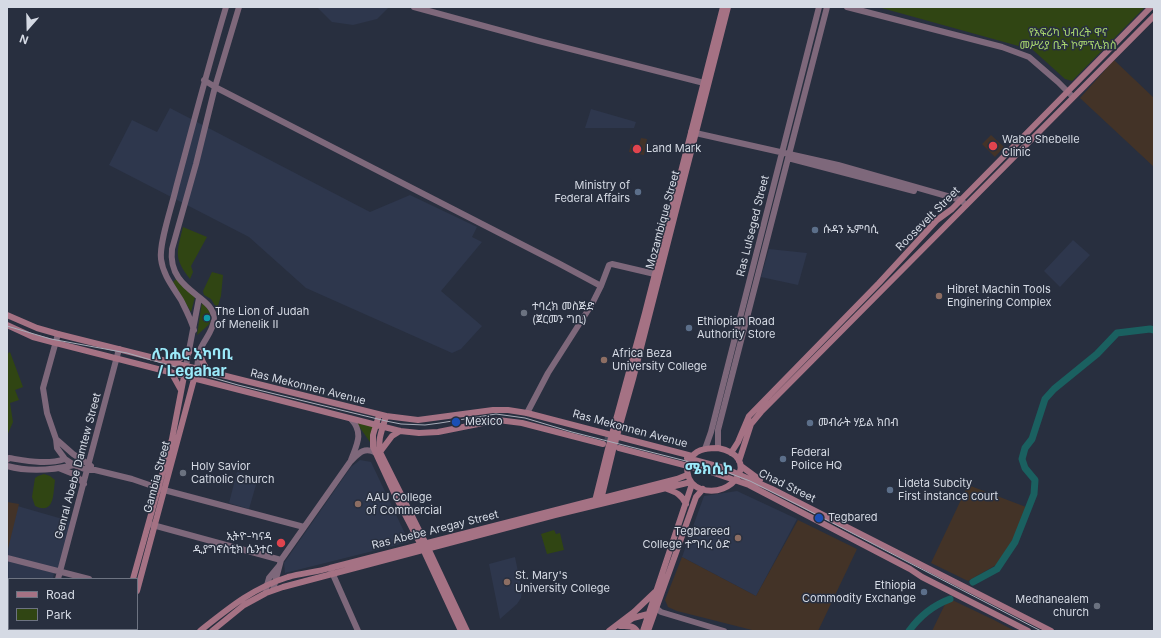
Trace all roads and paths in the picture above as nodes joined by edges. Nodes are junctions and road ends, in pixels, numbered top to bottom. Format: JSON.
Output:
{"nodes":[{"id":1,"x":226,"y":7,"type":"edge"},
{"id":2,"x":239,"y":7,"type":"edge"},
{"id":3,"x":414,"y":7,"type":"edge"},
{"id":4,"x":723,"y":7,"type":"edge"},
{"id":5,"x":728,"y":7,"type":"edge"},
{"id":6,"x":818,"y":7,"type":"edge"},
{"id":7,"x":827,"y":7,"type":"edge"},
{"id":8,"x":847,"y":7,"type":"edge"},
{"id":9,"x":1151,"y":7,"type":"edge"},
{"id":10,"x":1154,"y":16,"type":"edge"},
{"id":11,"x":807,"y":57,"type":"junction"},
{"id":12,"x":814,"y":59,"type":"junction"},
{"id":13,"x":204,"y":80,"type":"junction"},
{"id":14,"x":706,"y":84,"type":"junction"},
{"id":15,"x":215,"y":87,"type":"junction"},
{"id":16,"x":1068,"y":92,"type":"junction"},
{"id":17,"x":797,"y":96,"type":"junction"},
{"id":18,"x":804,"y":98,"type":"junction"},
{"id":19,"x":1074,"y":98,"type":"junction"},
{"id":20,"x":694,"y":133,"type":"junction"},
{"id":21,"x":1011,"y":149,"type":"junction"},
{"id":22,"x":782,"y":152,"type":"junction"},
{"id":23,"x":1017,"y":155,"type":"junction"},
{"id":24,"x":788,"y":156,"type":"junction"},
{"id":25,"x":959,"y":201,"type":"junction"},
{"id":26,"x":965,"y":207,"type":"junction"},
{"id":27,"x":657,"y":274,"type":"junction"},
{"id":28,"x":601,"y":286,"type":"junction"},
{"id":29,"x":747,"y":288,"type":"junction"},
{"id":30,"x":754,"y":290,"type":"junction"},
{"id":31,"x":199,"y":298,"type":"junction"},
{"id":32,"x":7,"y":315,"type":"edge"},
{"id":33,"x":7,"y":325,"type":"edge"},
{"id":34,"x":194,"y":330,"type":"junction"},
{"id":35,"x":58,"y":334,"type":"junction"},
{"id":36,"x":55,"y":343,"type":"junction"},
{"id":37,"x":119,"y":349,"type":"junction"},
{"id":38,"x":189,"y":352,"type":"junction"},
{"id":39,"x":200,"y":352,"type":"junction"},
{"id":40,"x":731,"y":354,"type":"junction"},
{"id":41,"x":738,"y":355,"type":"junction"},
{"id":42,"x":117,"y":358,"type":"junction"},
{"id":43,"x":804,"y":359,"type":"junction"},
{"id":44,"x":174,"y":363,"type":"junction"},
{"id":45,"x":810,"y":364,"type":"junction"},
{"id":46,"x":186,"y":366,"type":"junction"},
{"id":47,"x":197,"y":368,"type":"junction"},
{"id":48,"x":172,"y":372,"type":"junction"},
{"id":49,"x":209,"y":372,"type":"junction"},
{"id":50,"x":184,"y":376,"type":"junction"},
{"id":51,"x":725,"y":376,"type":"junction"},
{"id":52,"x":732,"y":378,"type":"junction"},
{"id":53,"x":195,"y":379,"type":"junction"},
{"id":54,"x":204,"y":381,"type":"junction"},
{"id":55,"x":181,"y":390,"type":"junction"},
{"id":56,"x":191,"y":392,"type":"junction"},
{"id":57,"x":492,"y":410,"type":"junction"},
{"id":58,"x":527,"y":413,"type":"junction"},
{"id":59,"x":379,"y":415,"type":"junction"},
{"id":60,"x":386,"y":416,"type":"junction"},
{"id":61,"x":351,"y":419,"type":"junction"},
{"id":62,"x":376,"y":425,"type":"junction"},
{"id":63,"x":383,"y":427,"type":"junction"},
{"id":64,"x":400,"y":431,"type":"junction"},
{"id":65,"x":614,"y":437,"type":"junction"},
{"id":66,"x":56,"y":439,"type":"junction"},
{"id":67,"x":611,"y":448,"type":"junction"},
{"id":68,"x":718,"y":448,"type":"junction"},
{"id":69,"x":705,"y":449,"type":"junction"},
{"id":70,"x":731,"y":452,"type":"junction"},
{"id":71,"x":378,"y":453,"type":"junction"},
{"id":72,"x":692,"y":457,"type":"junction"},
{"id":73,"x":65,"y":459,"type":"junction"},
{"id":74,"x":7,"y":460,"type":"edge"},
{"id":75,"x":350,"y":462,"type":"junction"},
{"id":76,"x":74,"y":465,"type":"junction"},
{"id":77,"x":714,"y":465,"type":"joint"},
{"id":78,"x":741,"y":465,"type":"junction"},
{"id":79,"x":7,"y":466,"type":"edge"},
{"id":80,"x":88,"y":467,"type":"junction"},
{"id":81,"x":60,"y":469,"type":"junction"},
{"id":82,"x":687,"y":471,"type":"junction"},
{"id":83,"x":711,"y":472,"type":"joint"},
{"id":84,"x":691,"y":483,"type":"junction"},
{"id":85,"x":733,"y":483,"type":"junction"},
{"id":86,"x":84,"y":484,"type":"junction"},
{"id":87,"x":665,"y":488,"type":"junction"},
{"id":88,"x":161,"y":489,"type":"junction"},
{"id":89,"x":703,"y":489,"type":"junction"},
{"id":90,"x":598,"y":502,"type":"junction"},
{"id":91,"x":686,"y":504,"type":"junction"},
{"id":92,"x":152,"y":525,"type":"junction"},
{"id":93,"x":304,"y":528,"type":"junction"},
{"id":94,"x":425,"y":546,"type":"junction"},
{"id":95,"x":674,"y":551,"type":"junction"},
{"id":96,"x":7,"y":558,"type":"edge"},
{"id":97,"x":280,"y":562,"type":"junction"},
{"id":98,"x":60,"y":571,"type":"junction"},
{"id":99,"x":332,"y":571,"type":"junction"},
{"id":100,"x":935,"y":572,"type":"junction"},
{"id":101,"x":916,"y":574,"type":"junction"},
{"id":102,"x":58,"y":578,"type":"edge"},
{"id":103,"x":85,"y":578,"type":"edge"},
{"id":104,"x":133,"y":578,"type":"edge"},
{"id":105,"x":274,"y":583,"type":"junction"},
{"id":106,"x":267,"y":585,"type":"junction"},
{"id":107,"x":138,"y":587,"type":"edge"},
{"id":108,"x":273,"y":590,"type":"junction"},
{"id":109,"x":656,"y":591,"type":"junction"},
{"id":110,"x":266,"y":592,"type":"junction"},
{"id":111,"x":654,"y":611,"type":"junction"},
{"id":112,"x":634,"y":612,"type":"junction"},
{"id":113,"x":620,"y":626,"type":"junction"},
{"id":114,"x":200,"y":631,"type":"edge"},
{"id":115,"x":212,"y":631,"type":"edge"},
{"id":116,"x":358,"y":631,"type":"edge"},
{"id":117,"x":461,"y":631,"type":"edge"},
{"id":118,"x":467,"y":631,"type":"edge"},
{"id":119,"x":609,"y":631,"type":"edge"},
{"id":120,"x":614,"y":631,"type":"edge"},
{"id":121,"x":637,"y":631,"type":"edge"},
{"id":122,"x":642,"y":631,"type":"edge"},
{"id":123,"x":648,"y":631,"type":"edge"},
{"id":124,"x":724,"y":631,"type":"edge"},
{"id":125,"x":1028,"y":631,"type":"edge"},
{"id":126,"x":1051,"y":631,"type":"edge"}],
"edges":[{"from":1,"to":13,"type":"street"},
{"from":2,"to":15,"type":"street"},
{"from":3,"to":14,"type":"street"},
{"from":4,"to":14,"type":"main road","name":"Mozambique Street"},
{"from":5,"to":14,"type":"main road","name":"Mozambique Street"},
{"from":6,"to":11,"type":"street","name":"Ras Lulseged Street"},
{"from":7,"to":12,"type":"street","name":"Ras Lulseged Street"},
{"from":8,"to":16,"type":"street"},
{"from":9,"to":16,"type":"main road","name":"Roosevelt Street"},
{"from":10,"to":19,"type":"main road","name":"Roosevelt Street"},
{"from":11,"to":12,"type":"street"},
{"from":11,"to":17,"type":"street","name":"Ras Lulseged Street"},
{"from":12,"to":18,"type":"street","name":"Ras Lulseged Street"},
{"from":13,"to":15,"type":"street"},
{"from":13,"to":34,"type":"street"},
{"from":14,"to":20,"type":"main road","name":"Mozambique Street"},
{"from":15,"to":28,"type":"street"},
{"from":15,"to":31,"type":"street"},
{"from":16,"to":19,"type":"street"},
{"from":16,"to":21,"type":"main road","name":"Roosevelt Street"},
{"from":17,"to":18,"type":"street"},
{"from":17,"to":22,"type":"street","name":"Ras Lulseged Street"},
{"from":18,"to":24,"type":"street","name":"Ras Lulseged Street"},
{"from":19,"to":23,"type":"main road","name":"Roosevelt Street"},
{"from":20,"to":22,"type":"street"},
{"from":20,"to":27,"type":"main road","name":"Mozambique Street"},
{"from":21,"to":23,"type":"main road"},
{"from":21,"to":25,"type":"main road","name":"Roosevelt Street"},
{"from":22,"to":24,"type":"street"},
{"from":22,"to":29,"type":"street","name":"Ras Lulseged Street"},
{"from":23,"to":26,"type":"main road","name":"Roosevelt Street"},
{"from":24,"to":25,"type":"street"},
{"from":24,"to":30,"type":"street","name":"Ras Lulseged Street"},
{"from":25,"to":26,"type":"street"},
{"from":25,"to":43,"type":"main road","name":"Roosevelt Street"},
{"from":26,"to":45,"type":"main road","name":"Roosevelt Street"},
{"from":27,"to":28,"type":"street"},
{"from":27,"to":65,"type":"main road","name":"Mozambique Street"},
{"from":28,"to":58,"type":"street"},
{"from":29,"to":30,"type":"street"},
{"from":29,"to":40,"type":"street","name":"Ras Lulseged Street"},
{"from":30,"to":41,"type":"street","name":"Ras Lulseged Street"},
{"from":31,"to":34,"type":"street"},
{"from":31,"to":39,"type":"street"},
{"from":32,"to":35,"type":"main road","name":"Ras Mekonnen Avenue"},
{"from":33,"to":36,"type":"main road","name":"Ras Mekonnen Avenue"},
{"from":34,"to":38,"type":"street"},
{"from":35,"to":36,"type":"street"},
{"from":35,"to":37,"type":"main road","name":"Ras Mekonnen Avenue"},
{"from":36,"to":42,"type":"main road","name":"Ras Mekonnen Avenue"},
{"from":36,"to":66,"type":"street"},
{"from":37,"to":42,"type":"street","name":"Genral Abebe Damtew Street"},
{"from":37,"to":44,"type":"main road","name":"Ras Mekonnen Avenue"},
{"from":38,"to":44,"type":"main road"},
{"from":38,"to":46,"type":"street"},
{"from":39,"to":47,"type":"street"},
{"from":39,"to":49,"type":"main road"},
{"from":40,"to":41,"type":"street"},
{"from":40,"to":51,"type":"street","name":"Ras Lulseged Street"},
{"from":41,"to":52,"type":"street","name":"Ras Lulseged Street"},
{"from":42,"to":48,"type":"main road","name":"Ras Mekonnen Avenue"},
{"from":42,"to":80,"type":"street","name":"Genral Abebe Damtew Street"},
{"from":43,"to":45,"type":"main road"},
{"from":43,"to":70,"type":"main road","name":"Roosevelt Street"},
{"from":44,"to":46,"type":"main road","name":"Ras Mekonnen Avenue"},
{"from":45,"to":78,"type":"main road","name":"Roosevelt Street"},
{"from":46,"to":47,"type":"main road","name":"Ras Mekonnen Avenue"},
{"from":46,"to":50,"type":"main road","name":"Gambia Street"},
{"from":47,"to":49,"type":"main road","name":"Ras Mekonnen Avenue"},
{"from":47,"to":53,"type":"main road","name":"Gambia Street"},
{"from":48,"to":50,"type":"main road","name":"Ras Mekonnen Avenue"},
{"from":48,"to":55,"type":"main road"},
{"from":49,"to":59,"type":"main road","name":"Ras Mekonnen Avenue"},
{"from":50,"to":53,"type":"main road","name":"Ras Mekonnen Avenue"},
{"from":50,"to":55,"type":"main road","name":"Gambia Street"},
{"from":51,"to":52,"type":"street"},
{"from":51,"to":69,"type":"street","name":"Ras Lulseged Street"},
{"from":52,"to":68,"type":"street","name":"Ras Lulseged Street"},
{"from":53,"to":54,"type":"main road","name":"Ras Mekonnen Avenue"},
{"from":53,"to":56,"type":"main road","name":"Gambia Street"},
{"from":54,"to":56,"type":"main road"},
{"from":54,"to":61,"type":"main road","name":"Ras Mekonnen Avenue"},
{"from":55,"to":88,"type":"main road","name":"Gambia Street"},
{"from":56,"to":88,"type":"main road","name":"Gambia Street"},
{"from":57,"to":58,"type":"main road","name":"Ras Mekonnen Avenue"},
{"from":57,"to":60,"type":"main road","name":"Ras Mekonnen Avenue"},
{"from":57,"to":65,"type":"main road","name":"Ras Mekonnen Avenue"},
{"from":58,"to":65,"type":"main road","name":"Ras Mekonnen Avenue"},
{"from":59,"to":60,"type":"main road","name":"Ras Mekonnen Avenue"},
{"from":59,"to":62,"type":"main road"},
{"from":60,"to":63,"type":"main road"},
{"from":61,"to":62,"type":"main road","name":"Ras Mekonnen Avenue"},
{"from":61,"to":75,"type":"street"},
{"from":62,"to":63,"type":"main road","name":"Ras Mekonnen Avenue"},
{"from":62,"to":71,"type":"main road"},
{"from":63,"to":64,"type":"main road","name":"Ras Mekonnen Avenue"},
{"from":63,"to":71,"type":"main road"},
{"from":64,"to":67,"type":"main road","name":"Ras Mekonnen Avenue"},
{"from":64,"to":71,"type":"main road"},
{"from":65,"to":67,"type":"main road","name":"Mozambique Street"},
{"from":65,"to":72,"type":"main road","name":"Ras Mekonnen Avenue"},
{"from":65,"to":77,"type":"main road","name":"Ras Mekonnen Avenue"},
{"from":66,"to":73,"type":"street"},
{"from":66,"to":80,"type":"street"},
{"from":67,"to":82,"type":"main road","name":"Ras Mekonnen Avenue"},
{"from":67,"to":83,"type":"main road","name":"Ras Mekonnen Avenue"},
{"from":67,"to":90,"type":"main road","name":"Mozambique Street"},
{"from":68,"to":69,"type":"main road"},
{"from":68,"to":70,"type":"main road"},
{"from":69,"to":72,"type":"main road"},
{"from":70,"to":78,"type":"main road"},
{"from":71,"to":75,"type":"street"},
{"from":71,"to":94,"type":"main road"},
{"from":72,"to":82,"type":"main road"},
{"from":73,"to":74,"type":"street"},
{"from":73,"to":76,"type":"street"},
{"from":75,"to":93,"type":"street"},
{"from":76,"to":80,"type":"street"},
{"from":76,"to":81,"type":"street"},
{"from":77,"to":100,"type":"main road","name":"Chad Street"},
{"from":78,"to":85,"type":"main road"},
{"from":78,"to":100,"type":"main road","name":"Chad Street"},
{"from":79,"to":81,"type":"street"},
{"from":80,"to":86,"type":"street","name":"Genral Abebe Damtew Street"},
{"from":80,"to":88,"type":"street"},
{"from":81,"to":86,"type":"street"},
{"from":82,"to":84,"type":"main road"},
{"from":82,"to":90,"type":"main road","name":"Ras Abebe Aregay Street"},
{"from":83,"to":101,"type":"main road","name":"Chad Street"},
{"from":84,"to":87,"type":"main road","name":"Ras Abebe Aregay Street"},
{"from":84,"to":89,"type":"main road"},
{"from":84,"to":91,"type":"main road"},
{"from":85,"to":89,"type":"main road"},
{"from":85,"to":101,"type":"main road","name":"Chad Street"},
{"from":86,"to":98,"type":"street","name":"Genral Abebe Damtew Street"},
{"from":87,"to":90,"type":"main road","name":"Ras Abebe Aregay Street"},
{"from":87,"to":91,"type":"main road"},
{"from":88,"to":92,"type":"main road","name":"Gambia Street"},
{"from":88,"to":93,"type":"street"},
{"from":89,"to":95,"type":"main road"},
{"from":90,"to":94,"type":"main road","name":"Ras Abebe Aregay Street"},
{"from":91,"to":95,"type":"main road"},
{"from":92,"to":97,"type":"street"},
{"from":92,"to":104,"type":"main road","name":"Gambia Street"},
{"from":92,"to":107,"type":"main road","name":"Gambia Street"},
{"from":93,"to":97,"type":"street"},
{"from":94,"to":99,"type":"main road","name":"Ras Abebe Aregay Street"},
{"from":94,"to":117,"type":"main road"},
{"from":94,"to":118,"type":"main road"},
{"from":95,"to":109,"type":"main road"},
{"from":95,"to":111,"type":"main road"},
{"from":96,"to":98,"type":"street"},
{"from":97,"to":105,"type":"street"},
{"from":97,"to":106,"type":"street"},
{"from":98,"to":102,"type":"street","name":"Genral Abebe Damtew Street"},
{"from":98,"to":103,"type":"street"},
{"from":99,"to":105,"type":"main road","name":"Ras Abebe Aregay Street"},
{"from":99,"to":108,"type":"main road","name":"Ras Abebe Aregay Street"},
{"from":99,"to":116,"type":"street"},
{"from":100,"to":126,"type":"main road","name":"Chad Street"},
{"from":101,"to":125,"type":"main road","name":"Chad Street"},
{"from":105,"to":106,"type":"main road","name":"Ras Abebe Aregay Street"},
{"from":105,"to":108,"type":"street"},
{"from":106,"to":110,"type":"street"},
{"from":106,"to":114,"type":"main road","name":"Ras Abebe Aregay Street"},
{"from":108,"to":110,"type":"main road","name":"Ras Abebe Aregay Street"},
{"from":109,"to":111,"type":"main road"},
{"from":109,"to":112,"type":"main road"},
{"from":110,"to":115,"type":"main road","name":"Ras Abebe Aregay Street"},
{"from":111,"to":112,"type":"main road"},
{"from":111,"to":113,"type":"main road"},
{"from":111,"to":122,"type":"main road"},
{"from":111,"to":123,"type":"main road"},
{"from":111,"to":124,"type":"street"},
{"from":112,"to":119,"type":"main road"},
{"from":113,"to":120,"type":"main road"},
{"from":113,"to":121,"type":"main road"}]}
